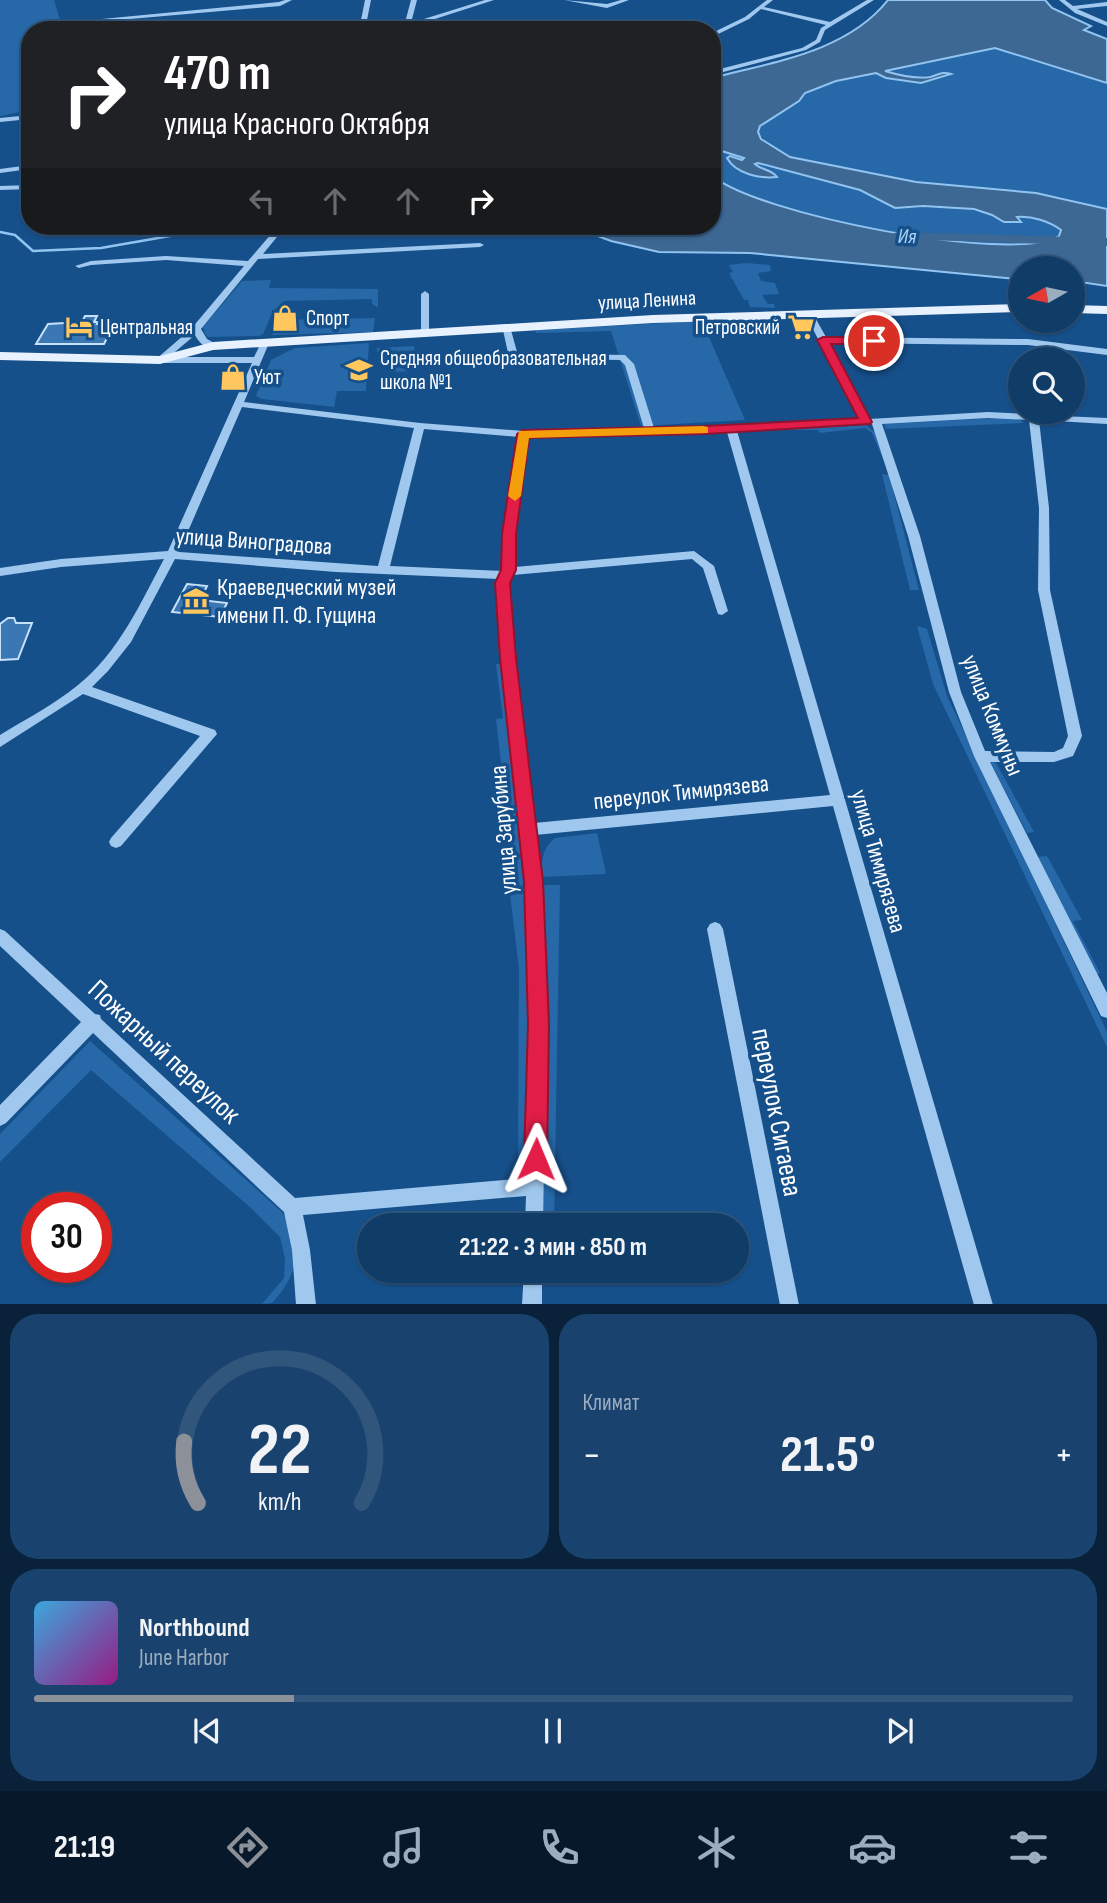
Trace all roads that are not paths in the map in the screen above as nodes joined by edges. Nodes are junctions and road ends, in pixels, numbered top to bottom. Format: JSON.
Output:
{"nodes":[{"id":1,"x":289,"y":0,"type":"edge"},
{"id":2,"x":369,"y":0,"type":"edge"},
{"id":3,"x":414,"y":0,"type":"edge"},
{"id":4,"x":491,"y":0,"type":"edge"},
{"id":5,"x":567,"y":0,"type":"edge"},
{"id":6,"x":626,"y":0,"type":"edge"},
{"id":7,"x":770,"y":0,"type":"edge"},
{"id":8,"x":871,"y":0,"type":"edge"},
{"id":9,"x":1062,"y":0,"type":"edge"},
{"id":10,"x":246,"y":2,"type":"edge"},
{"id":11,"x":1107,"y":4,"type":"edge"},
{"id":12,"x":762,"y":8,"type":"junction"},
{"id":13,"x":1070,"y":8,"type":"junction"},
{"id":14,"x":84,"y":21,"type":"dead end"},
{"id":15,"x":256,"y":21,"type":"edge"},
{"id":16,"x":364,"y":21,"type":"edge"},
{"id":17,"x":409,"y":21,"type":"edge"},
{"id":18,"x":428,"y":21,"type":"edge"},
{"id":19,"x":1107,"y":23,"type":"edge"},
{"id":20,"x":830,"y":24,"type":"junction"},
{"id":21,"x":721,"y":30,"type":"edge"},
{"id":22,"x":721,"y":71,"type":"edge"},
{"id":23,"x":21,"y":118,"type":"edge"},
{"id":24,"x":0,"y":120,"type":"edge"},
{"id":25,"x":21,"y":168,"type":"edge"},
{"id":26,"x":0,"y":172,"type":"edge"},
{"id":27,"x":21,"y":187,"type":"edge"},
{"id":28,"x":0,"y":188,"type":"edge"},
{"id":29,"x":274,"y":235,"type":"edge"},
{"id":30,"x":480,"y":245,"type":"dead end"},
{"id":31,"x":253,"y":261,"type":"junction"},
{"id":32,"x":79,"y":266,"type":"dead end"},
{"id":33,"x":425,"y":294,"type":"dead end"},
{"id":34,"x":1008,"y":308,"type":"edge"},
{"id":35,"x":1085,"y":309,"type":"edge"},
{"id":36,"x":1107,"y":310,"type":"edge"},
{"id":37,"x":809,"y":314,"type":"junction"},
{"id":38,"x":196,"y":328,"type":"junction"},
{"id":39,"x":507,"y":330,"type":"junction"},
{"id":40,"x":425,"y":334,"type":"junction"},
{"id":41,"x":823,"y":340,"type":"junction"},
{"id":42,"x":213,"y":346,"type":"junction"},
{"id":43,"x":266,"y":349,"type":"junction"},
{"id":44,"x":1107,"y":352,"type":"edge"},
{"id":45,"x":196,"y":355,"type":"junction"},
{"id":46,"x":2,"y":358,"type":"edge"},
{"id":47,"x":160,"y":360,"type":"junction"},
{"id":48,"x":227,"y":361,"type":"junction"},
{"id":49,"x":253,"y":373,"type":"junction"},
{"id":50,"x":239,"y":404,"type":"junction"},
{"id":51,"x":1008,"y":415,"type":"edge"},
{"id":52,"x":1085,"y":419,"type":"edge"},
{"id":53,"x":871,"y":421,"type":"junction"},
{"id":54,"x":1107,"y":421,"type":"edge"},
{"id":55,"x":1034,"y":424,"type":"edge"},
{"id":56,"x":420,"y":426,"type":"junction"},
{"id":57,"x":731,"y":429,"type":"junction"},
{"id":58,"x":650,"y":432,"type":"junction"},
{"id":59,"x":523,"y":434,"type":"junction"},
{"id":60,"x":172,"y":555,"type":"junction"},
{"id":61,"x":383,"y":570,"type":"junction"},
{"id":62,"x":0,"y":572,"type":"edge"},
{"id":63,"x":507,"y":573,"type":"junction"},
{"id":64,"x":722,"y":611,"type":"dead end"},
{"id":65,"x":82,"y":689,"type":"junction"},
{"id":66,"x":0,"y":742,"type":"edge"},
{"id":67,"x":981,"y":756,"type":"junction"},
{"id":68,"x":837,"y":800,"type":"junction"},
{"id":69,"x":529,"y":830,"type":"junction"},
{"id":70,"x":116,"y":842,"type":"dead end"},
{"id":71,"x":715,"y":929,"type":"dead end"},
{"id":72,"x":0,"y":936,"type":"edge"},
{"id":73,"x":1107,"y":1010,"type":"edge"},
{"id":74,"x":94,"y":1021,"type":"junction"},
{"id":75,"x":0,"y":1117,"type":"edge"},
{"id":76,"x":535,"y":1186,"type":"junction"},
{"id":77,"x":292,"y":1208,"type":"junction"},
{"id":78,"x":534,"y":1213,"type":"edge"},
{"id":79,"x":533,"y":1283,"type":"edge"},
{"id":80,"x":306,"y":1304,"type":"edge"},
{"id":81,"x":532,"y":1304,"type":"edge"},
{"id":82,"x":790,"y":1304,"type":"edge"},
{"id":83,"x":984,"y":1304,"type":"edge"}],
"edges":[{"from":1,"to":10,"type":"street"},
{"from":2,"to":16,"type":"street"},
{"from":3,"to":17,"type":"street"},
{"from":4,"to":18,"type":"street"},
{"from":5,"to":6,"type":"street"},
{"from":7,"to":12,"type":"street"},
{"from":8,"to":20,"type":"street"},
{"from":9,"to":13,"type":"street"},
{"from":10,"to":14,"type":"street"},
{"from":10,"to":15,"type":"street"},
{"from":11,"to":13,"type":"street"},
{"from":12,"to":20,"type":"street"},
{"from":12,"to":21,"type":"street"},
{"from":13,"to":19,"type":"street"},
{"from":20,"to":22,"type":"street"},
{"from":23,"to":24,"type":"street"},
{"from":25,"to":26,"type":"street"},
{"from":27,"to":28,"type":"street"},
{"from":29,"to":31,"type":"street"},
{"from":30,"to":31,"type":"street"},
{"from":31,"to":32,"type":"street"},
{"from":31,"to":38,"type":"street"},
{"from":33,"to":40,"type":"street"},
{"from":34,"to":37,"type":"main road","name":"улица Ленина"},
{"from":35,"to":36,"type":"main road"},
{"from":37,"to":39,"type":"main road","name":"улица Ленина"},
{"from":37,"to":41,"type":"street","name":"улица Коммуны"},
{"from":38,"to":42,"type":"street"},
{"from":38,"to":47,"type":"street"},
{"from":39,"to":40,"type":"main road","name":"улица Ленина"},
{"from":39,"to":58,"type":"street"},
{"from":40,"to":43,"type":"main road","name":"улица Ленина"},
{"from":41,"to":44,"type":"street"},
{"from":41,"to":53,"type":"street","name":"улица Коммуны"},
{"from":42,"to":43,"type":"main road","name":"улица Ленина"},
{"from":42,"to":45,"type":"main road","name":"улица Ленина"},
{"from":43,"to":48,"type":"street"},
{"from":43,"to":49,"type":"street"},
{"from":45,"to":47,"type":"main road","name":"улица Ленина"},
{"from":45,"to":48,"type":"street"},
{"from":46,"to":47,"type":"main road"},
{"from":48,"to":49,"type":"street"},
{"from":49,"to":50,"type":"street"},
{"from":50,"to":56,"type":"street"},
{"from":50,"to":60,"type":"street"},
{"from":51,"to":53,"type":"street"},
{"from":52,"to":54,"type":"street"},
{"from":53,"to":57,"type":"street"},
{"from":53,"to":67,"type":"street","name":"улица Коммуны"},
{"from":55,"to":67,"type":"street"},
{"from":56,"to":59,"type":"street"},
{"from":56,"to":61,"type":"street"},
{"from":57,"to":58,"type":"street"},
{"from":57,"to":68,"type":"street","name":"улица Тимирязева"},
{"from":58,"to":59,"type":"street"},
{"from":59,"to":63,"type":"street","name":"улица Зарубина"},
{"from":60,"to":61,"type":"street","name":"улица Виноградова"},
{"from":60,"to":62,"type":"street","name":"улица Виноградова"},
{"from":60,"to":65,"type":"street"},
{"from":61,"to":63,"type":"street","name":"улица Виноградова"},
{"from":63,"to":64,"type":"street","name":"улица Виноградова"},
{"from":63,"to":69,"type":"street","name":"улица Зарубина"},
{"from":65,"to":66,"type":"street"},
{"from":65,"to":70,"type":"street"},
{"from":67,"to":73,"type":"street","name":"улица Коммуны"},
{"from":68,"to":69,"type":"street","name":"переулок Тимирязева"},
{"from":68,"to":83,"type":"street","name":"улица Тимирязева"},
{"from":69,"to":76,"type":"street","name":"улица Зарубина"},
{"from":71,"to":82,"type":"street","name":"переулок Сигаева"},
{"from":72,"to":74,"type":"street","name":"Пожарный переулок"},
{"from":74,"to":75,"type":"street"},
{"from":74,"to":77,"type":"street","name":"Пожарный переулок"},
{"from":76,"to":77,"type":"street"},
{"from":76,"to":78,"type":"street","name":"улица Зарубина"},
{"from":77,"to":80,"type":"street"},
{"from":79,"to":81,"type":"street"}]}
